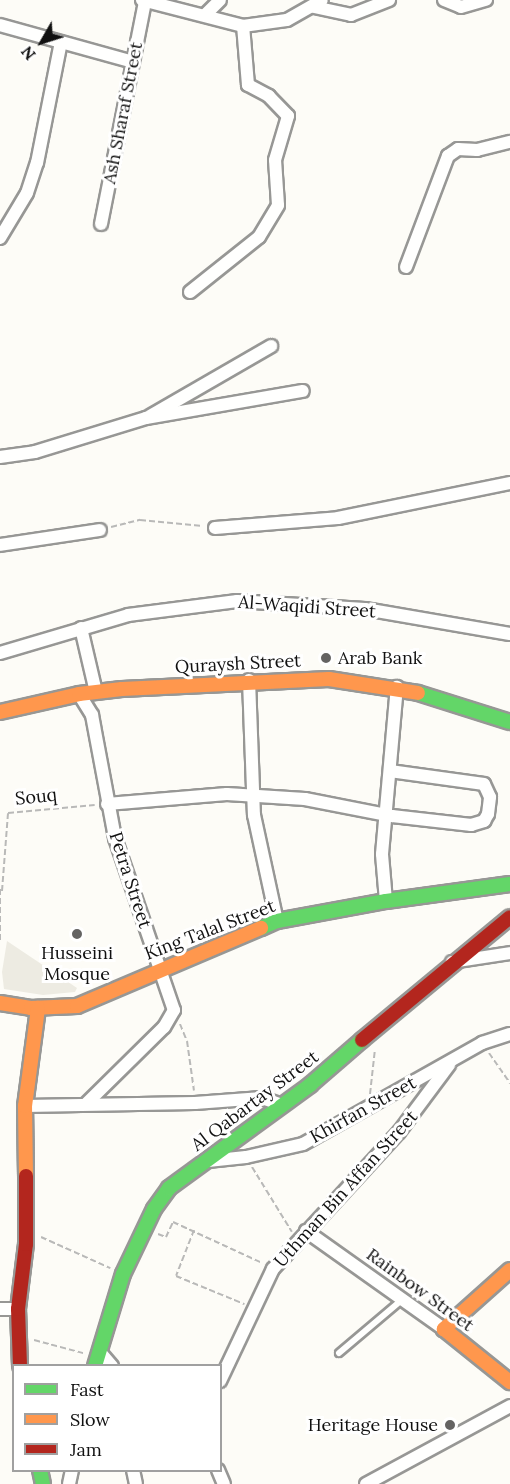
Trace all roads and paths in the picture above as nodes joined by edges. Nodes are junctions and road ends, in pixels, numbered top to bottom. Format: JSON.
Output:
{"nodes":[{"id":1,"x":219,"y":0,"type":"edge"},
{"id":2,"x":389,"y":0,"type":"edge"},
{"id":3,"x":444,"y":0,"type":"edge"},
{"id":4,"x":486,"y":0,"type":"edge"},
{"id":5,"x":144,"y":1,"type":"edge"},
{"id":6,"x":318,"y":3,"type":"edge"},
{"id":7,"x":205,"y":15,"type":"junction"},
{"id":8,"x":0,"y":25,"type":"edge"},
{"id":9,"x":243,"y":26,"type":"junction"},
{"id":10,"x":61,"y":42,"type":"junction"},
{"id":11,"x":133,"y":62,"type":"junction"},
{"id":12,"x":510,"y":142,"type":"edge"},
{"id":13,"x":101,"y":224,"type":"dead end"},
{"id":14,"x":0,"y":238,"type":"edge"},
{"id":15,"x":406,"y":267,"type":"dead end"},
{"id":16,"x":190,"y":292,"type":"dead end"},
{"id":17,"x":271,"y":346,"type":"dead end"},
{"id":18,"x":303,"y":391,"type":"dead end"},
{"id":19,"x":146,"y":418,"type":"junction"},
{"id":20,"x":0,"y":457,"type":"edge"},
{"id":21,"x":510,"y":483,"type":"edge"},
{"id":22,"x":214,"y":528,"type":"joint"},
{"id":23,"x":100,"y":530,"type":"joint"},
{"id":24,"x":0,"y":545,"type":"edge"},
{"id":25,"x":81,"y":628,"type":"junction"},
{"id":26,"x":510,"y":634,"type":"edge"},
{"id":27,"x":0,"y":653,"type":"edge"},
{"id":28,"x":249,"y":680,"type":"junction"},
{"id":29,"x":398,"y":687,"type":"junction"},
{"id":30,"x":96,"y":692,"type":"junction"},
{"id":31,"x":79,"y":694,"type":"junction"},
{"id":32,"x":0,"y":712,"type":"edge"},
{"id":33,"x":510,"y":722,"type":"edge"},
{"id":34,"x":390,"y":771,"type":"junction"},
{"id":35,"x":253,"y":795,"type":"junction"},
{"id":36,"x":107,"y":804,"type":"junction"},
{"id":37,"x":385,"y":815,"type":"junction"},
{"id":38,"x":510,"y":884,"type":"edge"},
{"id":39,"x":1,"y":890,"type":"edge"},
{"id":40,"x":386,"y":901,"type":"junction"},
{"id":41,"x":510,"y":917,"type":"edge"},
{"id":42,"x":277,"y":921,"type":"junction"},
{"id":43,"x":0,"y":943,"type":"edge"},
{"id":44,"x":510,"y":953,"type":"edge"},
{"id":45,"x":450,"y":963,"type":"junction"},
{"id":46,"x":161,"y":967,"type":"junction"},
{"id":47,"x":0,"y":1004,"type":"edge"},
{"id":48,"x":38,"y":1008,"type":"junction"},
{"id":49,"x":174,"y":1010,"type":"junction"},
{"id":50,"x":378,"y":1023,"type":"junction"},
{"id":51,"x":510,"y":1034,"type":"edge"},
{"id":52,"x":482,"y":1043,"type":"junction"},
{"id":53,"x":449,"y":1065,"type":"junction"},
{"id":54,"x":510,"y":1083,"type":"edge"},
{"id":55,"x":195,"y":1103,"type":"junction"},
{"id":56,"x":86,"y":1104,"type":"junction"},
{"id":57,"x":282,"y":1105,"type":"junction"},
{"id":58,"x":26,"y":1106,"type":"junction"},
{"id":59,"x":368,"y":1108,"type":"junction"},
{"id":60,"x":246,"y":1157,"type":"junction"},
{"id":61,"x":208,"y":1161,"type":"junction"},
{"id":62,"x":145,"y":1227,"type":"junction"},
{"id":63,"x":26,"y":1230,"type":"junction"},
{"id":64,"x":194,"y":1230,"type":"junction"},
{"id":65,"x":301,"y":1236,"type":"junction"},
{"id":66,"x":273,"y":1269,"type":"junction"},
{"id":67,"x":510,"y":1270,"type":"edge"},
{"id":68,"x":123,"y":1274,"type":"junction"},
{"id":69,"x":404,"y":1299,"type":"junction"},
{"id":70,"x":252,"y":1307,"type":"junction"},
{"id":71,"x":0,"y":1309,"type":"edge"},
{"id":72,"x":18,"y":1309,"type":"junction"},
{"id":73,"x":444,"y":1329,"type":"junction"},
{"id":74,"x":17,"y":1336,"type":"junction"},
{"id":75,"x":339,"y":1353,"type":"dead end"},
{"id":76,"x":97,"y":1358,"type":"edge"},
{"id":77,"x":20,"y":1364,"type":"edge"},
{"id":78,"x":222,"y":1376,"type":"edge"},
{"id":79,"x":510,"y":1382,"type":"edge"},
{"id":80,"x":510,"y":1406,"type":"edge"},
{"id":81,"x":366,"y":1484,"type":"edge"}],
"edges":[{"from":1,"to":7,"type":"street"},
{"from":2,"to":6,"type":"street"},
{"from":3,"to":4,"type":"street"},
{"from":5,"to":7,"type":"street"},
{"from":5,"to":11,"type":"street","name":"Ash Sharaf Street"},
{"from":6,"to":9,"type":"street"},
{"from":7,"to":9,"type":"street"},
{"from":8,"to":10,"type":"street"},
{"from":9,"to":16,"type":"street"},
{"from":10,"to":11,"type":"street"},
{"from":10,"to":14,"type":"street"},
{"from":11,"to":13,"type":"street","name":"Ash Sharaf Street"},
{"from":12,"to":15,"type":"street"},
{"from":17,"to":19,"type":"street"},
{"from":18,"to":19,"type":"street"},
{"from":19,"to":20,"type":"street"},
{"from":21,"to":22,"type":"street"},
{"from":22,"to":23,"type":"path"},
{"from":23,"to":24,"type":"street"},
{"from":25,"to":26,"type":"street","name":"Al-Waqidi Street"},
{"from":25,"to":27,"type":"street","name":"Al-Waqidi Street"},
{"from":25,"to":30,"type":"street"},
{"from":28,"to":29,"type":"main road","name":"Quraysh Street"},
{"from":28,"to":30,"type":"main road","name":"Quraysh Street"},
{"from":28,"to":35,"type":"street"},
{"from":29,"to":33,"type":"main road","name":"Quraysh Street"},
{"from":29,"to":34,"type":"street"},
{"from":30,"to":31,"type":"main road","name":"Quraysh Street"},
{"from":31,"to":32,"type":"main road","name":"Quraysh Street"},
{"from":31,"to":36,"type":"street","name":"Petra Street"},
{"from":34,"to":37,"type":"street"},
{"from":34,"to":37,"type":"street"},
{"from":35,"to":36,"type":"street"},
{"from":35,"to":37,"type":"street"},
{"from":35,"to":42,"type":"street"},
{"from":36,"to":39,"type":"path","name":"Souq"},
{"from":36,"to":46,"type":"street","name":"Petra Street"},
{"from":37,"to":40,"type":"street"},
{"from":38,"to":40,"type":"main road","name":"King Talal Street"},
{"from":39,"to":43,"type":"path","name":"Souq"},
{"from":40,"to":42,"type":"main road","name":"King Talal Street"},
{"from":41,"to":45,"type":"main road","name":"Al Qabartay Street"},
{"from":42,"to":46,"type":"main road","name":"King Talal Street"},
{"from":44,"to":45,"type":"street"},
{"from":45,"to":50,"type":"main road","name":"Al Qabartay Street"},
{"from":46,"to":48,"type":"main road","name":"King Talal Street"},
{"from":46,"to":49,"type":"street","name":"Petra Street"},
{"from":47,"to":48,"type":"main road","name":"King Talal Street"},
{"from":48,"to":58,"type":"main road"},
{"from":49,"to":55,"type":"path"},
{"from":49,"to":56,"type":"street"},
{"from":50,"to":57,"type":"main road","name":"Al Qabartay Street"},
{"from":50,"to":59,"type":"path"},
{"from":51,"to":52,"type":"street","name":"Khirfan Street"},
{"from":52,"to":53,"type":"street","name":"Khirfan Street"},
{"from":52,"to":54,"type":"path"},
{"from":53,"to":59,"type":"street","name":"Khirfan Street"},
{"from":53,"to":65,"type":"street","name":"Uthman Bin Affan Street"},
{"from":55,"to":56,"type":"street"},
{"from":55,"to":57,"type":"street"},
{"from":56,"to":58,"type":"street"},
{"from":57,"to":61,"type":"main road","name":"Al Qabartay Street"},
{"from":58,"to":63,"type":"main road"},
{"from":59,"to":60,"type":"street","name":"Khirfan Street"},
{"from":60,"to":61,"type":"street","name":"Khirfan Street"},
{"from":60,"to":65,"type":"path"},
{"from":61,"to":62,"type":"main road","name":"Al Qabartay Street"},
{"from":62,"to":64,"type":"path"},
{"from":62,"to":68,"type":"main road","name":"Al Qabartay Street"},
{"from":63,"to":68,"type":"path"},
{"from":63,"to":72,"type":"main road"},
{"from":64,"to":66,"type":"path"},
{"from":64,"to":70,"type":"path"},
{"from":65,"to":66,"type":"street","name":"Uthman Bin Affan Street"},
{"from":65,"to":69,"type":"street","name":"Rainbow Street"},
{"from":66,"to":70,"type":"street","name":"Uthman Bin Affan Street"},
{"from":67,"to":73,"type":"main road"},
{"from":68,"to":76,"type":"main road","name":"Al Qabartay Street"},
{"from":69,"to":73,"type":"street","name":"Rainbow Street"},
{"from":69,"to":75,"type":"lane"},
{"from":70,"to":78,"type":"street","name":"Uthman Bin Affan Street"},
{"from":71,"to":72,"type":"street"},
{"from":72,"to":74,"type":"main road"},
{"from":73,"to":79,"type":"main road","name":"Rainbow Street"},
{"from":74,"to":76,"type":"path"},
{"from":74,"to":77,"type":"main road"},
{"from":80,"to":81,"type":"street"}]}
